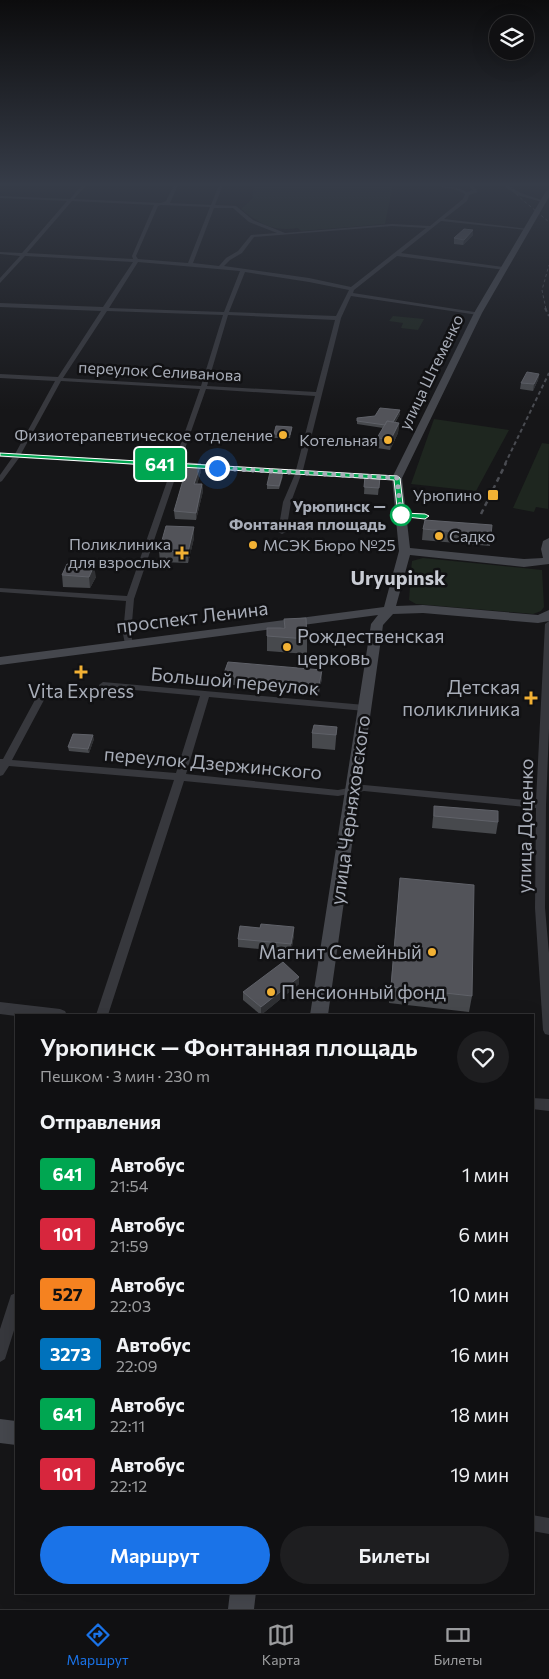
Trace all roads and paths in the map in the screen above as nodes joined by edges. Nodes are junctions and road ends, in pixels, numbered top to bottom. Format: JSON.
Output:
{"nodes":[{"id":1,"x":19,"y":260,"type":"edge"},
{"id":2,"x":121,"y":260,"type":"edge"},
{"id":3,"x":191,"y":260,"type":"edge"},
{"id":4,"x":226,"y":260,"type":"edge"},
{"id":5,"x":389,"y":260,"type":"edge"},
{"id":6,"x":439,"y":260,"type":"edge"},
{"id":7,"x":508,"y":260,"type":"edge"},
{"id":8,"x":136,"y":261,"type":"junction"},
{"id":9,"x":190,"y":264,"type":"junction"},
{"id":10,"x":221,"y":267,"type":"junction"},
{"id":11,"x":503,"y":269,"type":"junction"},
{"id":12,"x":243,"y":271,"type":"junction"},
{"id":13,"x":0,"y":282,"type":"edge"},
{"id":14,"x":351,"y":292,"type":"junction"},
{"id":15,"x":0,"y":305,"type":"edge"},
{"id":16,"x":106,"y":310,"type":"junction"},
{"id":17,"x":226,"y":314,"type":"junction"},
{"id":18,"x":478,"y":314,"type":"junction"},
{"id":19,"x":338,"y":318,"type":"junction"},
{"id":20,"x":0,"y":376,"type":"edge"},
{"id":21,"x":59,"y":380,"type":"junction"},
{"id":22,"x":203,"y":388,"type":"junction"},
{"id":23,"x":318,"y":394,"type":"junction"},
{"id":24,"x":0,"y":454,"type":"edge"},
{"id":25,"x":17,"y":456,"type":"junction"},
{"id":26,"x":177,"y":465,"type":"junction"},
{"id":27,"x":299,"y":472,"type":"junction"},
{"id":28,"x":397,"y":478,"type":"junction"},
{"id":29,"x":0,"y":480,"type":"edge"},
{"id":30,"x":282,"y":532,"type":"dead end"},
{"id":31,"x":549,"y":540,"type":"edge"},
{"id":32,"x":405,"y":551,"type":"junction"},
{"id":33,"x":549,"y":561,"type":"edge"},
{"id":34,"x":0,"y":590,"type":"edge"},
{"id":35,"x":130,"y":599,"type":"junction"},
{"id":36,"x":389,"y":610,"type":"junction"},
{"id":37,"x":549,"y":614,"type":"edge"},
{"id":38,"x":549,"y":624,"type":"edge"},
{"id":39,"x":129,"y":644,"type":"junction"},
{"id":40,"x":0,"y":660,"type":"edge"},
{"id":41,"x":103,"y":685,"type":"dead end"},
{"id":42,"x":205,"y":695,"type":"junction"},
{"id":43,"x":39,"y":700,"type":"dead end"},
{"id":44,"x":365,"y":708,"type":"junction"},
{"id":45,"x":3,"y":763,"type":"edge"},
{"id":46,"x":0,"y":774,"type":"edge"},
{"id":47,"x":546,"y":775,"type":"edge"},
{"id":48,"x":180,"y":777,"type":"junction"},
{"id":49,"x":351,"y":791,"type":"junction"},
{"id":50,"x":542,"y":806,"type":"junction"},
{"id":51,"x":0,"y":1008,"type":"edge"},
{"id":52,"x":51,"y":1014,"type":"edge"},
{"id":53,"x":102,"y":1014,"type":"edge"},
{"id":54,"x":319,"y":1014,"type":"edge"},
{"id":55,"x":549,"y":1030,"type":"edge"},
{"id":56,"x":534,"y":1103,"type":"edge"},
{"id":57,"x":549,"y":1105,"type":"edge"},
{"id":58,"x":15,"y":1303,"type":"edge"},
{"id":59,"x":0,"y":1354,"type":"edge"},
{"id":60,"x":0,"y":1431,"type":"edge"},
{"id":61,"x":15,"y":1433,"type":"edge"},
{"id":62,"x":534,"y":1523,"type":"edge"},
{"id":63,"x":549,"y":1526,"type":"edge"},
{"id":64,"x":243,"y":1594,"type":"edge"},
{"id":65,"x":241,"y":1609,"type":"edge"}],
"edges":[{"from":1,"to":13,"type":"street"},
{"from":2,"to":8,"type":"street"},
{"from":3,"to":9,"type":"street"},
{"from":4,"to":10,"type":"street"},
{"from":5,"to":14,"type":"street"},
{"from":6,"to":11,"type":"street"},
{"from":7,"to":11,"type":"main road","name":"улица Штеменко"},
{"from":8,"to":9,"type":"street"},
{"from":8,"to":16,"type":"street"},
{"from":9,"to":10,"type":"street"},
{"from":10,"to":12,"type":"street"},
{"from":11,"to":18,"type":"main road","name":"улица Штеменко"},
{"from":12,"to":14,"type":"street"},
{"from":12,"to":17,"type":"street"},
{"from":14,"to":18,"type":"street"},
{"from":14,"to":19,"type":"street"},
{"from":15,"to":16,"type":"street"},
{"from":16,"to":17,"type":"street"},
{"from":16,"to":21,"type":"street"},
{"from":17,"to":19,"type":"street"},
{"from":17,"to":22,"type":"street"},
{"from":18,"to":28,"type":"main road","name":"улица Штеменко"},
{"from":19,"to":23,"type":"street"},
{"from":20,"to":21,"type":"street","name":"переулок Селиванова"},
{"from":21,"to":22,"type":"street","name":"переулок Селиванова"},
{"from":21,"to":25,"type":"street"},
{"from":22,"to":23,"type":"street","name":"переулок Селиванова"},
{"from":22,"to":26,"type":"street"},
{"from":23,"to":27,"type":"street"},
{"from":24,"to":25,"type":"street"},
{"from":25,"to":26,"type":"street"},
{"from":25,"to":29,"type":"street"},
{"from":26,"to":27,"type":"street"},
{"from":26,"to":35,"type":"street"},
{"from":27,"to":28,"type":"street"},
{"from":27,"to":30,"type":"street"},
{"from":28,"to":32,"type":"main road"},
{"from":31,"to":33,"type":"main road"},
{"from":32,"to":33,"type":"main road"},
{"from":32,"to":36,"type":"main road","name":"улица Черняховского"},
{"from":34,"to":35,"type":"street"},
{"from":35,"to":39,"type":"street"},
{"from":36,"to":37,"type":"main road","name":"проспект Ленина"},
{"from":36,"to":39,"type":"main road","name":"проспект Ленина"},
{"from":36,"to":44,"type":"main road","name":"улица Черняховского"},
{"from":38,"to":47,"type":"street","name":"улица Доценко"},
{"from":39,"to":40,"type":"main road","name":"проспект Ленина"},
{"from":41,"to":42,"type":"street","name":"Большой переулок"},
{"from":42,"to":44,"type":"street","name":"Большой переулок"},
{"from":42,"to":48,"type":"street"},
{"from":43,"to":45,"type":"street"},
{"from":44,"to":49,"type":"main road","name":"улица Черняховского"},
{"from":45,"to":46,"type":"street"},
{"from":45,"to":48,"type":"street","name":"переулок Дзержинского"},
{"from":47,"to":50,"type":"street","name":"улица Доценко"},
{"from":48,"to":49,"type":"street","name":"переулок Дзержинского"},
{"from":48,"to":53,"type":"street"},
{"from":49,"to":50,"type":"street","name":"переулок Дзержинского"},
{"from":49,"to":54,"type":"main road","name":"улица Черняховского"},
{"from":50,"to":55,"type":"street","name":"улица Доценко"},
{"from":51,"to":52,"type":"street"},
{"from":56,"to":57,"type":"street"},
{"from":58,"to":59,"type":"street"},
{"from":60,"to":61,"type":"main road"},
{"from":62,"to":63,"type":"street"},
{"from":64,"to":65,"type":"main road"}]}
